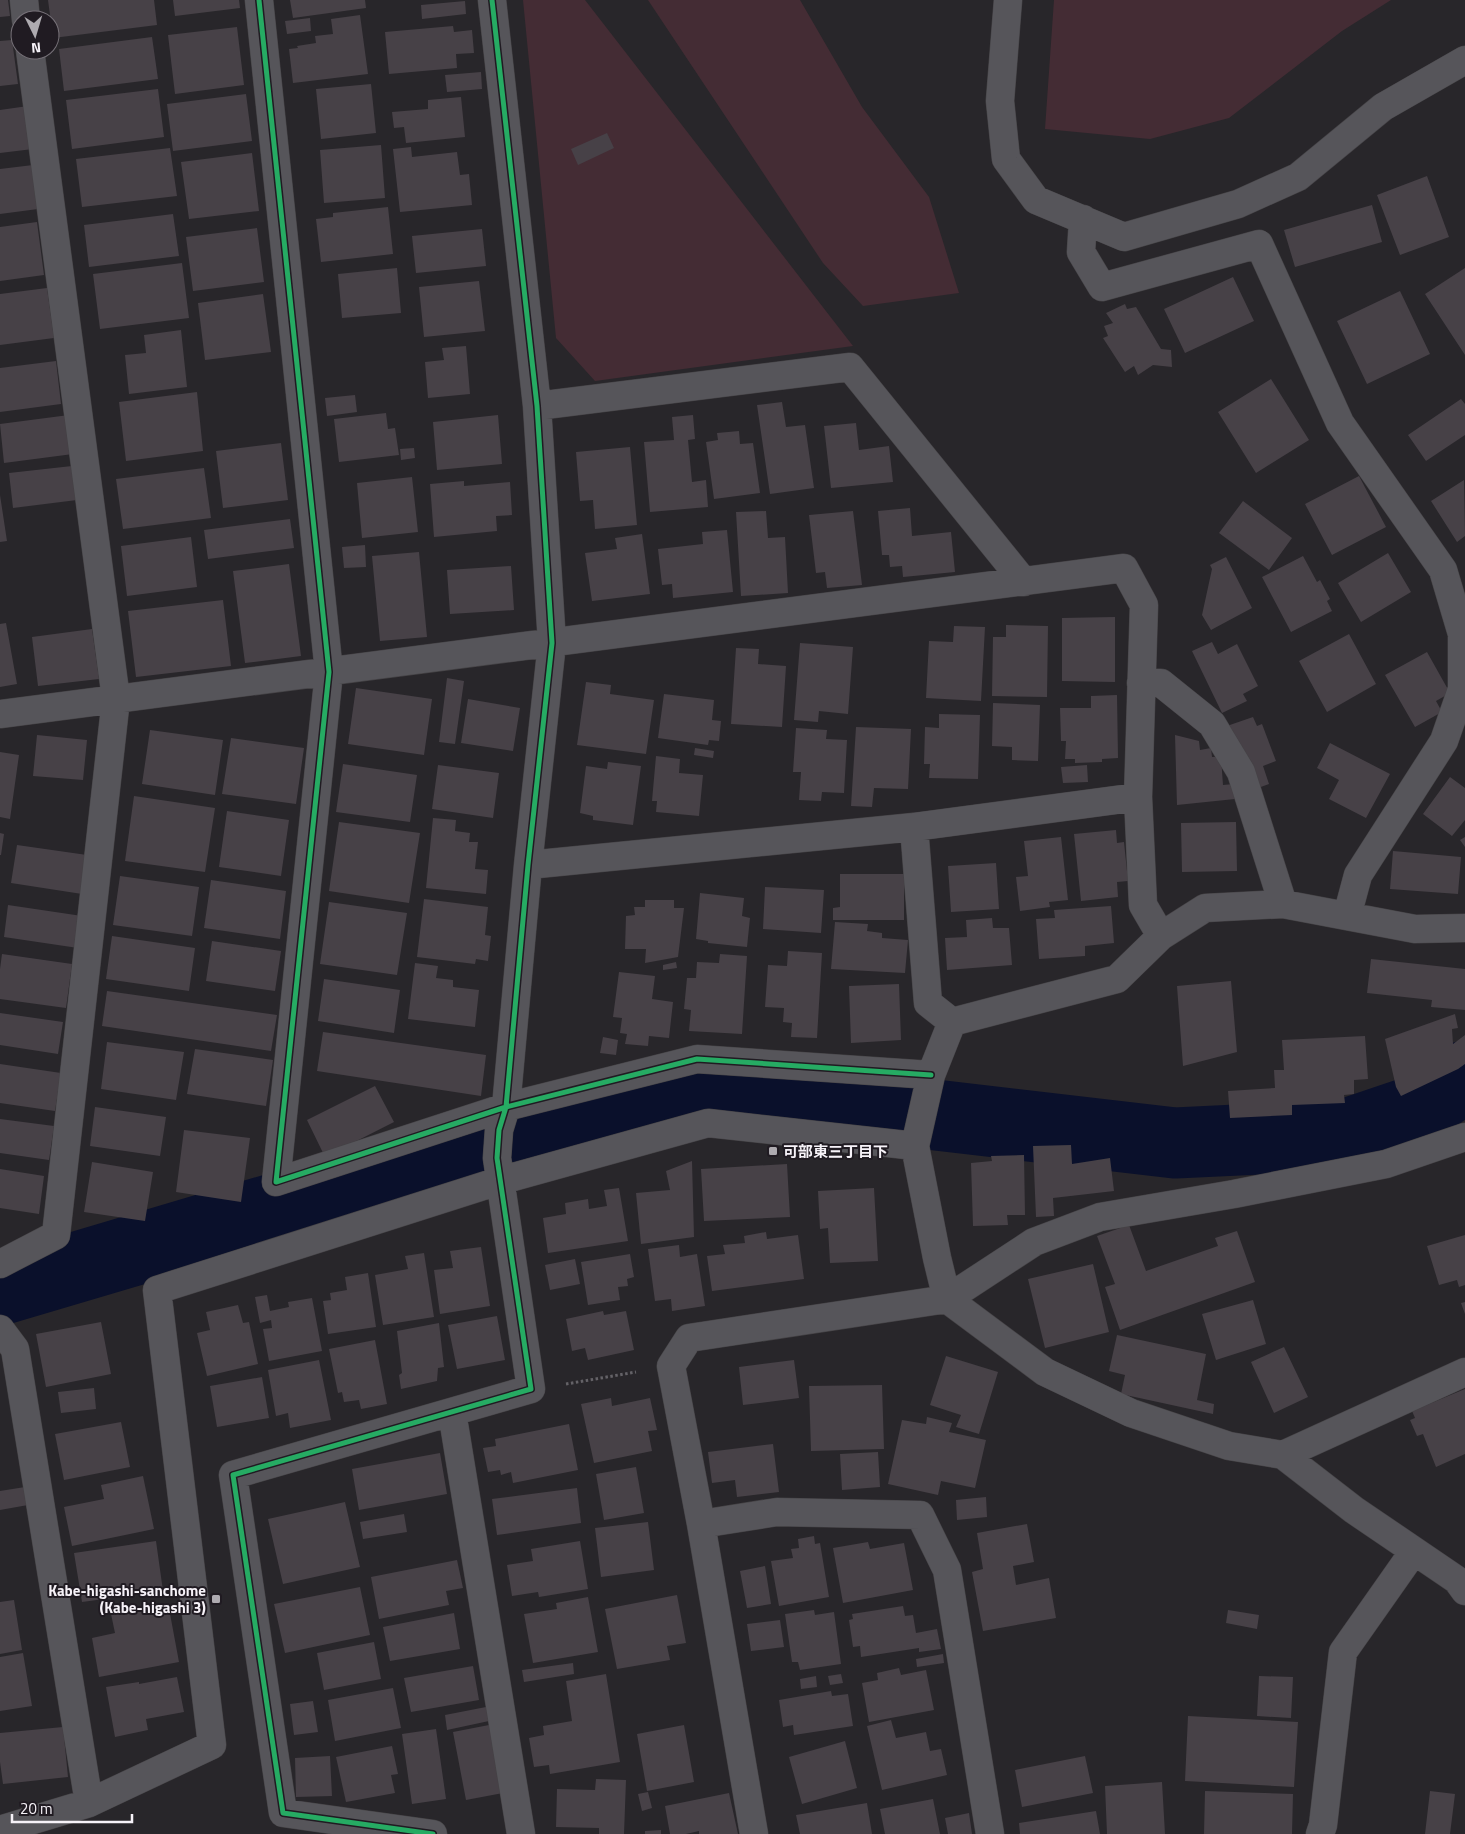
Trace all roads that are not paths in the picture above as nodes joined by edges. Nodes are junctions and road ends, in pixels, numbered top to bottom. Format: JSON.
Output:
{"nodes":[{"id":1,"x":259,"y":0,"type":"edge"},
{"id":2,"x":492,"y":0,"type":"edge"},
{"id":3,"x":1008,"y":0,"type":"edge"},
{"id":4,"x":31,"y":60,"type":"edge"},
{"id":5,"x":1465,"y":60,"type":"edge"},
{"id":6,"x":1083,"y":219,"type":"junction"},
{"id":7,"x":537,"y":406,"type":"junction"},
{"id":8,"x":1024,"y":582,"type":"junction"},
{"id":9,"x":552,"y":643,"type":"junction"},
{"id":10,"x":329,"y":672,"type":"junction"},
{"id":11,"x":1141,"y":682,"type":"junction"},
{"id":12,"x":116,"y":699,"type":"junction"},
{"id":13,"x":0,"y":714,"type":"edge"},
{"id":14,"x":1138,"y":797,"type":"junction"},
{"id":15,"x":914,"y":827,"type":"junction"},
{"id":16,"x":528,"y":865,"type":"junction"},
{"id":17,"x":1283,"y":904,"type":"junction"},
{"id":18,"x":1347,"y":916,"type":"junction"},
{"id":19,"x":1465,"y":928,"type":"edge"},
{"id":20,"x":1161,"y":936,"type":"junction"},
{"id":21,"x":952,"y":1022,"type":"junction"},
{"id":22,"x":923,"y":1110,"type":"junction"},
{"id":23,"x":502,"y":1118,"type":"junction"},
{"id":24,"x":1465,"y":1137,"type":"edge"},
{"id":25,"x":498,"y":1169,"type":"junction"},
{"id":26,"x":0,"y":1264,"type":"edge"},
{"id":27,"x":948,"y":1299,"type":"junction"},
{"id":28,"x":0,"y":1329,"type":"edge"},
{"id":29,"x":1465,"y":1372,"type":"edge"},
{"id":30,"x":452,"y":1412,"type":"junction"},
{"id":31,"x":1283,"y":1455,"type":"junction"},
{"id":32,"x":701,"y":1524,"type":"junction"},
{"id":33,"x":1414,"y":1551,"type":"junction"},
{"id":34,"x":1465,"y":1591,"type":"edge"},
{"id":35,"x":89,"y":1803,"type":"junction"},
{"id":36,"x":0,"y":1830,"type":"edge"},
{"id":37,"x":432,"y":1834,"type":"edge"},
{"id":38,"x":521,"y":1834,"type":"edge"},
{"id":39,"x":754,"y":1834,"type":"edge"},
{"id":40,"x":990,"y":1834,"type":"edge"},
{"id":41,"x":1320,"y":1834,"type":"edge"}],
"edges":[{"from":1,"to":10,"type":"street"},
{"from":2,"to":7,"type":"street"},
{"from":3,"to":6,"type":"street"},
{"from":4,"to":12,"type":"street"},
{"from":5,"to":6,"type":"street"},
{"from":6,"to":18,"type":"street"},
{"from":7,"to":8,"type":"street"},
{"from":7,"to":9,"type":"street"},
{"from":8,"to":9,"type":"street"},
{"from":8,"to":11,"type":"street"},
{"from":9,"to":10,"type":"street"},
{"from":9,"to":16,"type":"street"},
{"from":10,"to":12,"type":"street"},
{"from":10,"to":23,"type":"street"},
{"from":11,"to":14,"type":"street"},
{"from":11,"to":17,"type":"street"},
{"from":12,"to":13,"type":"street"},
{"from":12,"to":26,"type":"street"},
{"from":14,"to":15,"type":"street"},
{"from":14,"to":20,"type":"street"},
{"from":15,"to":16,"type":"street"},
{"from":15,"to":21,"type":"street"},
{"from":16,"to":23,"type":"street"},
{"from":17,"to":18,"type":"street"},
{"from":17,"to":20,"type":"street"},
{"from":18,"to":19,"type":"street"},
{"from":20,"to":21,"type":"street"},
{"from":21,"to":22,"type":"street"},
{"from":22,"to":23,"type":"street"},
{"from":22,"to":25,"type":"street"},
{"from":22,"to":27,"type":"street"},
{"from":23,"to":25,"type":"street"},
{"from":24,"to":27,"type":"street"},
{"from":25,"to":30,"type":"street"},
{"from":25,"to":35,"type":"street"},
{"from":27,"to":31,"type":"street"},
{"from":27,"to":32,"type":"street"},
{"from":28,"to":35,"type":"street"},
{"from":29,"to":31,"type":"street"},
{"from":30,"to":37,"type":"street"},
{"from":30,"to":38,"type":"street"},
{"from":31,"to":33,"type":"street"},
{"from":32,"to":39,"type":"street"},
{"from":32,"to":40,"type":"street"},
{"from":33,"to":34,"type":"street"},
{"from":33,"to":41,"type":"street"},
{"from":35,"to":36,"type":"street"}]}
